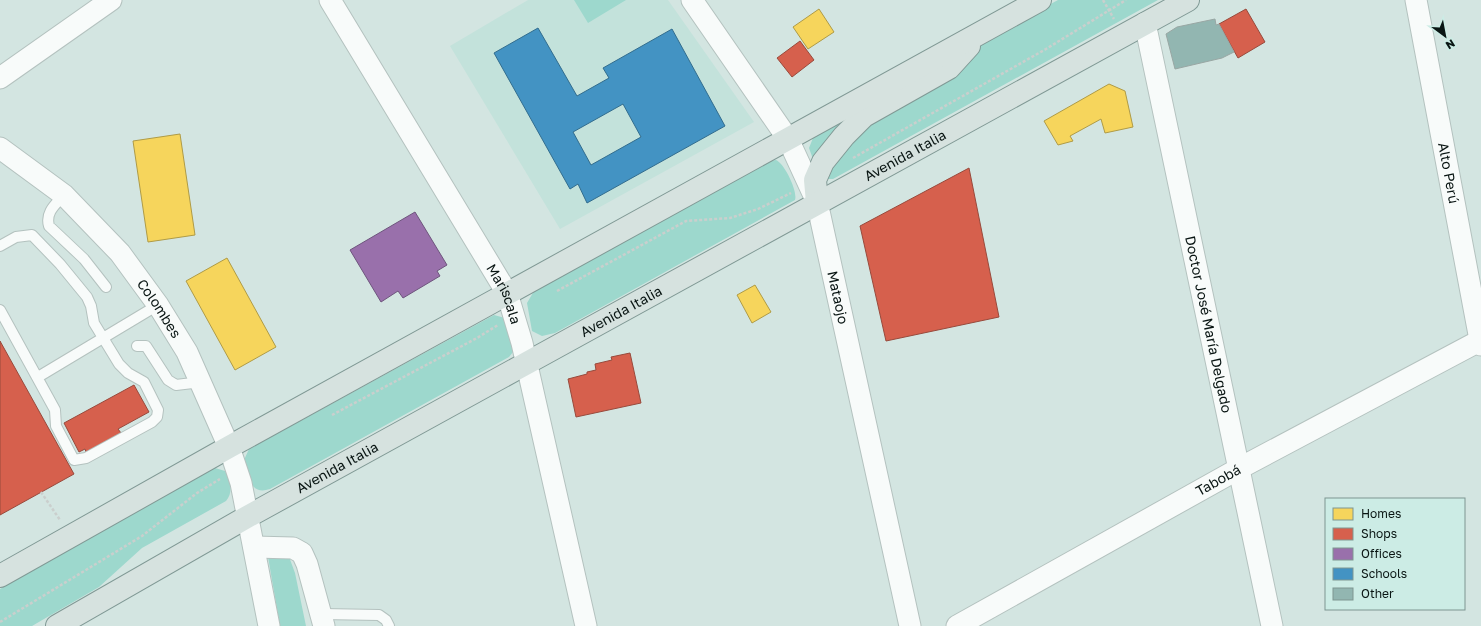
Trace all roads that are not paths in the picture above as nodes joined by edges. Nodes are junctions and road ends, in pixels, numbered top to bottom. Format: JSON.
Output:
{"nodes":[{"id":1,"x":111,"y":0,"type":"edge"},
{"id":2,"x":330,"y":0,"type":"edge"},
{"id":3,"x":692,"y":0,"type":"edge"},
{"id":4,"x":1040,"y":0,"type":"edge"},
{"id":5,"x":1188,"y":0,"type":"edge"},
{"id":6,"x":1416,"y":0,"type":"edge"},
{"id":7,"x":1144,"y":23,"type":"junction"},
{"id":8,"x":981,"y":33,"type":"junction"},
{"id":9,"x":0,"y":78,"type":"edge"},
{"id":10,"x":788,"y":139,"type":"junction"},
{"id":11,"x":0,"y":148,"type":"edge"},
{"id":12,"x":813,"y":193,"type":"junction"},
{"id":13,"x":64,"y":195,"type":"junction"},
{"id":14,"x":0,"y":246,"type":"edge"},
{"id":15,"x":106,"y":287,"type":"dead end"},
{"id":16,"x":507,"y":293,"type":"junction"},
{"id":17,"x":158,"y":305,"type":"junction"},
{"id":18,"x":0,"y":310,"type":"edge"},
{"id":19,"x":104,"y":339,"type":"junction"},
{"id":20,"x":1481,"y":342,"type":"edge"},
{"id":21,"x":137,"y":346,"type":"dead end"},
{"id":22,"x":527,"y":363,"type":"junction"},
{"id":23,"x":38,"y":377,"type":"junction"},
{"id":24,"x":201,"y":382,"type":"junction"},
{"id":25,"x":229,"y":447,"type":"junction"},
{"id":26,"x":1240,"y":468,"type":"junction"},
{"id":27,"x":247,"y":518,"type":"junction"},
{"id":28,"x":254,"y":547,"type":"junction"},
{"id":29,"x":0,"y":576,"type":"edge"},
{"id":30,"x":323,"y":620,"type":"edge"},
{"id":31,"x":57,"y":626,"type":"edge"},
{"id":32,"x":269,"y":626,"type":"edge"},
{"id":33,"x":389,"y":626,"type":"edge"},
{"id":34,"x":586,"y":626,"type":"edge"},
{"id":35,"x":910,"y":626,"type":"edge"},
{"id":36,"x":957,"y":626,"type":"edge"},
{"id":37,"x":1272,"y":626,"type":"edge"}],
"edges":[{"from":1,"to":9,"type":"street"},
{"from":2,"to":16,"type":"street","name":"Mariscala"},
{"from":3,"to":10,"type":"street","name":"Mataojo"},
{"from":4,"to":8,"type":"main road"},
{"from":5,"to":7,"type":"main road","name":"Avenida Italia"},
{"from":6,"to":20,"type":"street","name":"Alto Perú"},
{"from":7,"to":12,"type":"main road","name":"Avenida Italia"},
{"from":7,"to":26,"type":"street","name":"Doctor José María Delgado"},
{"from":8,"to":10,"type":"main road"},
{"from":8,"to":12,"type":"main road"},
{"from":10,"to":12,"type":"street","name":"Mataojo"},
{"from":10,"to":16,"type":"main road"},
{"from":11,"to":13,"type":"street","name":"Colombes"},
{"from":12,"to":22,"type":"main road","name":"Avenida Italia"},
{"from":12,"to":35,"type":"street","name":"Mataojo"},
{"from":13,"to":15,"type":"lane"},
{"from":13,"to":17,"type":"street","name":"Colombes"},
{"from":14,"to":19,"type":"lane"},
{"from":16,"to":22,"type":"street","name":"Mariscala"},
{"from":16,"to":25,"type":"main road"},
{"from":17,"to":19,"type":"lane"},
{"from":17,"to":24,"type":"street","name":"Colombes"},
{"from":18,"to":23,"type":"lane"},
{"from":19,"to":23,"type":"lane"},
{"from":19,"to":23,"type":"lane"},
{"from":20,"to":26,"type":"street","name":"Tabobá"},
{"from":21,"to":24,"type":"lane"},
{"from":22,"to":27,"type":"main road","name":"Avenida Italia"},
{"from":22,"to":34,"type":"street","name":"Mariscala"},
{"from":24,"to":25,"type":"street","name":"Colombes"},
{"from":25,"to":27,"type":"street","name":"Colombes"},
{"from":25,"to":29,"type":"main road"},
{"from":26,"to":36,"type":"street","name":"Tabobá"},
{"from":26,"to":37,"type":"street","name":"Doctor José María Delgado"},
{"from":27,"to":28,"type":"street","name":"Colombes"},
{"from":27,"to":31,"type":"main road","name":"Avenida Italia"},
{"from":28,"to":30,"type":"street"},
{"from":28,"to":32,"type":"street","name":"Colombes"},
{"from":30,"to":33,"type":"lane"}]}
